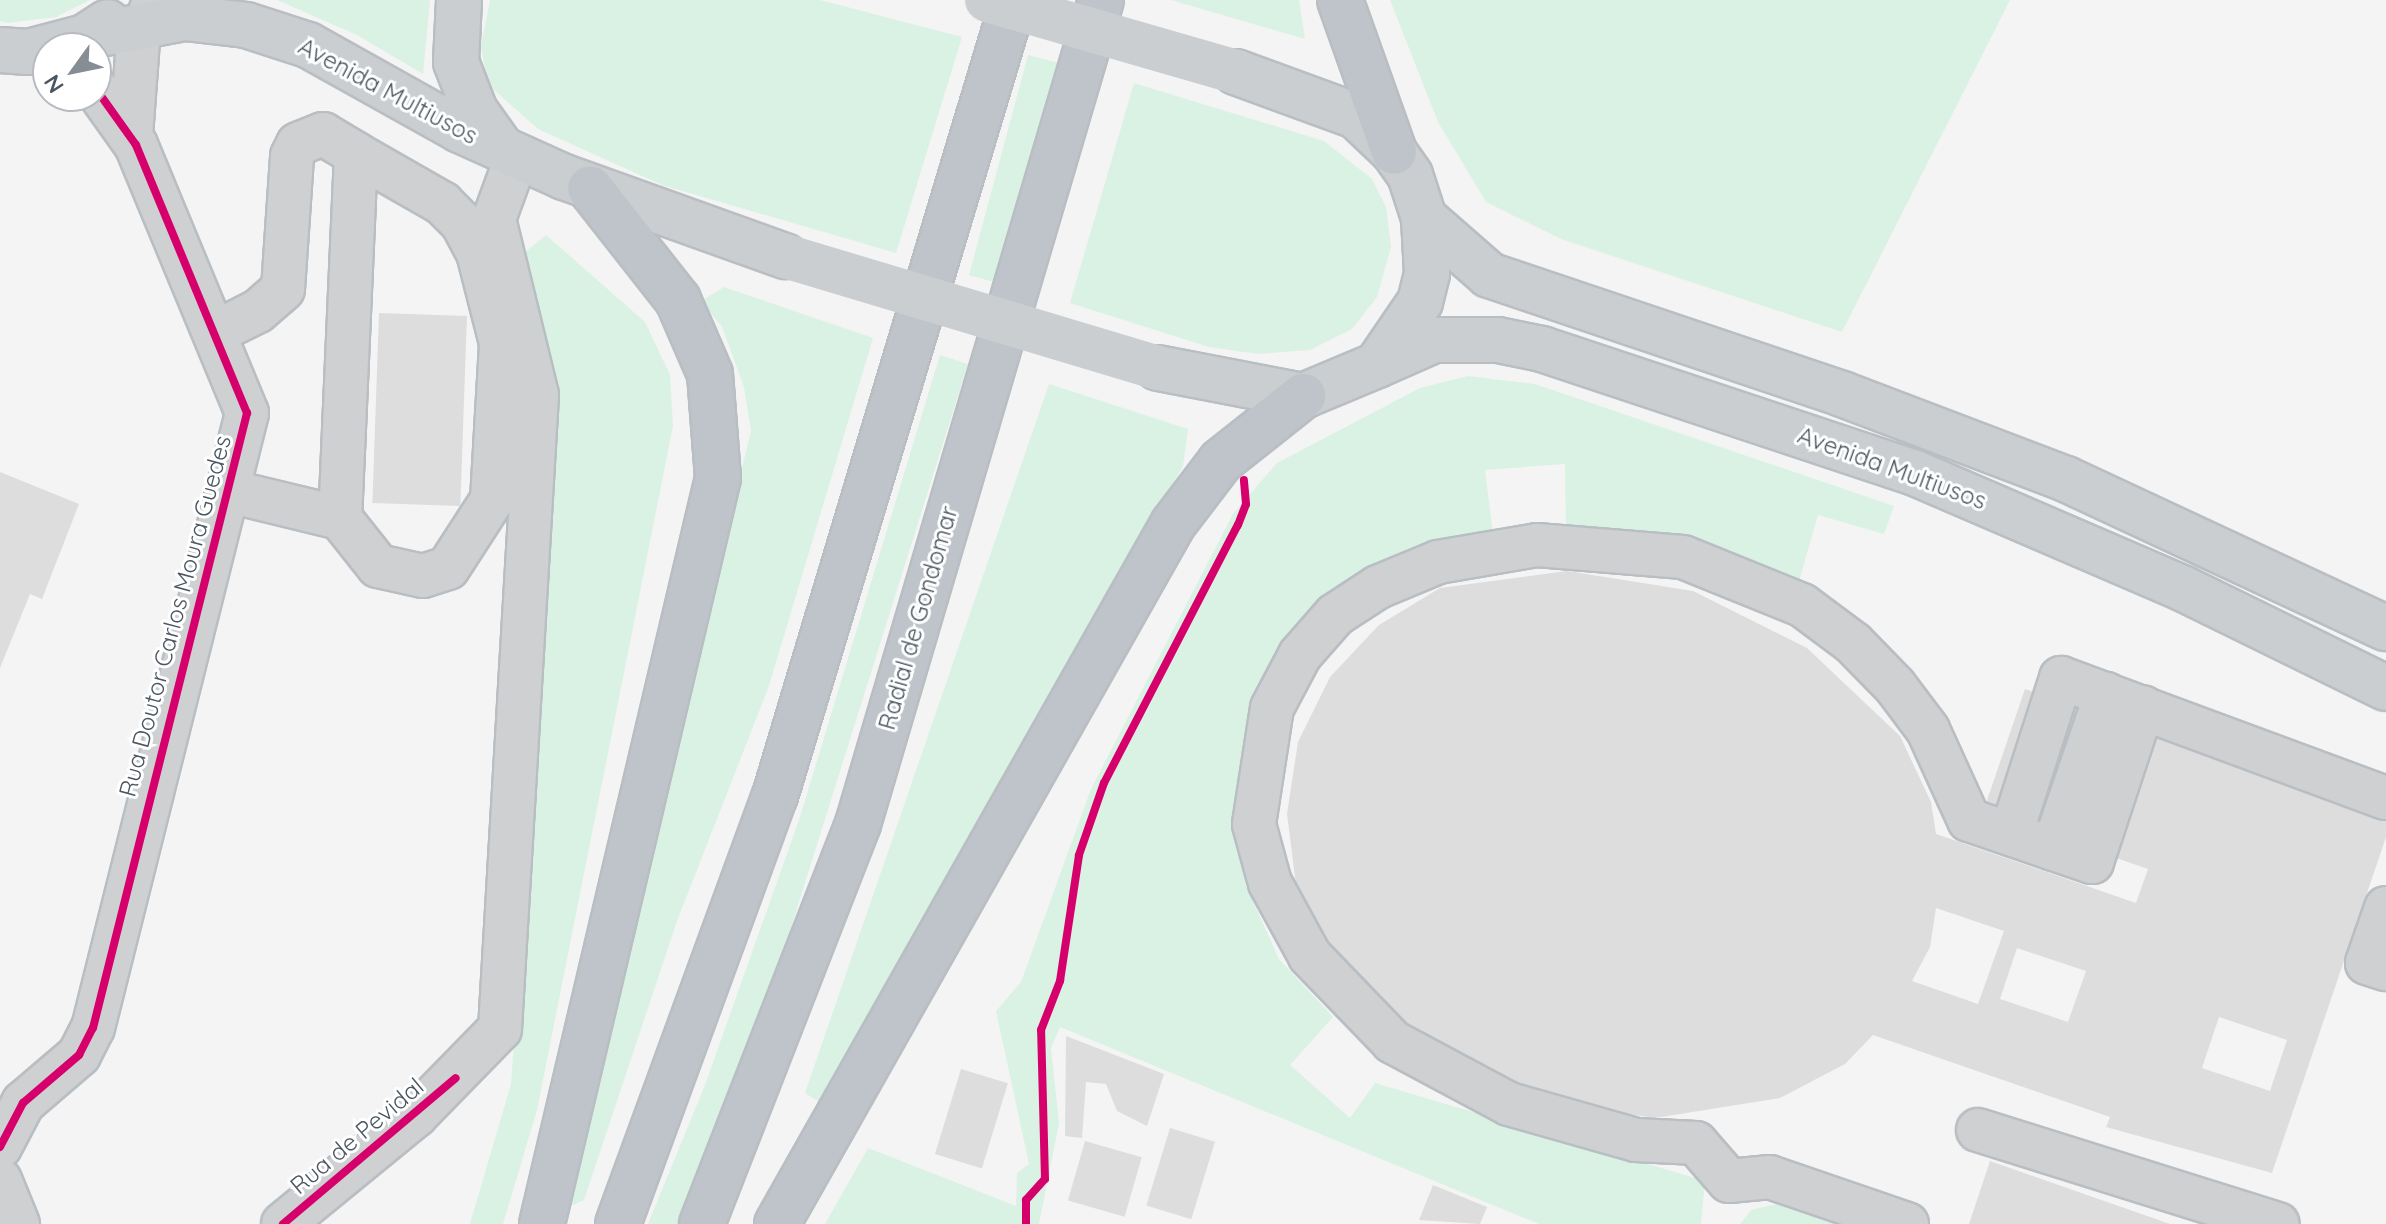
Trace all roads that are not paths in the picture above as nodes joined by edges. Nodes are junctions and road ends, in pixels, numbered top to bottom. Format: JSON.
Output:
{"nodes":[{"id":1,"x":459,"y":0,"type":"edge"},
{"id":2,"x":987,"y":0,"type":"edge"},
{"id":3,"x":1014,"y":0,"type":"edge"},
{"id":4,"x":1101,"y":0,"type":"edge"},
{"id":5,"x":1340,"y":0,"type":"edge"},
{"id":6,"x":146,"y":8,"type":"edge"},
{"id":7,"x":19,"y":56,"type":"edge"},
{"id":8,"x":112,"y":110,"type":"edge"},
{"id":9,"x":131,"y":136,"type":"junction"},
{"id":10,"x":510,"y":152,"type":"junction"},
{"id":11,"x":1394,"y":152,"type":"junction"},
{"id":12,"x":356,"y":154,"type":"junction"},
{"id":13,"x":590,"y":188,"type":"junction"},
{"id":14,"x":1424,"y":218,"type":"junction"},
{"id":15,"x":218,"y":331,"type":"junction"},
{"id":16,"x":1377,"y":365,"type":"junction"},
{"id":17,"x":1303,"y":396,"type":"junction"},
{"id":18,"x":228,"y":491,"type":"junction"},
{"id":19,"x":345,"y":526,"type":"junction"},
{"id":20,"x":2386,"y":628,"type":"edge"},
{"id":21,"x":2386,"y":688,"type":"edge"},
{"id":22,"x":2125,"y":701,"type":"junction"},
{"id":23,"x":2386,"y":798,"type":"edge"},
{"id":24,"x":2011,"y":834,"type":"junction"},
{"id":25,"x":2386,"y":908,"type":"edge"},
{"id":26,"x":2386,"y":969,"type":"edge"},
{"id":27,"x":5,"y":1123,"type":"edge"},
{"id":28,"x":1978,"y":1130,"type":"dead end"},
{"id":29,"x":0,"y":1180,"type":"edge"},
{"id":30,"x":18,"y":1224,"type":"edge"},
{"id":31,"x":283,"y":1224,"type":"edge"},
{"id":32,"x":542,"y":1224,"type":"edge"},
{"id":33,"x":618,"y":1224,"type":"edge"},
{"id":34,"x":702,"y":1224,"type":"edge"},
{"id":35,"x":777,"y":1224,"type":"edge"},
{"id":36,"x":1907,"y":1224,"type":"edge"},
{"id":37,"x":2278,"y":1224,"type":"edge"}],
"edges":[{"from":1,"to":10,"type":"main road"},
{"from":2,"to":11,"type":"main road","bridge":true},
{"from":3,"to":33,"type":"highway"},
{"from":4,"to":34,"type":"highway","name":"Radial de Gondomar"},
{"from":5,"to":11,"type":"highway"},
{"from":6,"to":7,"type":"main road"},
{"from":6,"to":9,"type":"street","name":"Rua Doutor Carlos Moura Guedes"},
{"from":6,"to":10,"type":"main road","name":"Avenida Multiusos"},
{"from":8,"to":9,"type":"street","name":"Rua Doutor Carlos Moura Guedes"},
{"from":9,"to":15,"type":"street","name":"Rua Doutor Carlos Moura Guedes"},
{"from":10,"to":13,"type":"main road","name":"Avenida Multiusos"},
{"from":10,"to":31,"type":"street","name":"Rua de Pevidal"},
{"from":11,"to":14,"type":"main road"},
{"from":12,"to":15,"type":"street"},
{"from":12,"to":19,"type":"street"},
{"from":12,"to":19,"type":"street"},
{"from":13,"to":17,"type":"main road","name":"Avenida Multiusos","bridge":true},
{"from":13,"to":32,"type":"highway"},
{"from":14,"to":16,"type":"main road"},
{"from":14,"to":20,"type":"main road","name":"Avenida Multiusos"},
{"from":15,"to":18,"type":"street","name":"Rua Doutor Carlos Moura Guedes"},
{"from":16,"to":17,"type":"main road","name":"Avenida Multiusos"},
{"from":16,"to":21,"type":"main road","name":"Avenida Multiusos"},
{"from":17,"to":35,"type":"highway"},
{"from":18,"to":19,"type":"street"},
{"from":18,"to":27,"type":"street","name":"Rua Doutor Carlos Moura Guedes"},
{"from":22,"to":23,"type":"street"},
{"from":22,"to":24,"type":"street"},
{"from":22,"to":24,"type":"street"},
{"from":24,"to":36,"type":"street"},
{"from":25,"to":26,"type":"street"},
{"from":28,"to":37,"type":"street"},
{"from":29,"to":30,"type":"street"}]}
